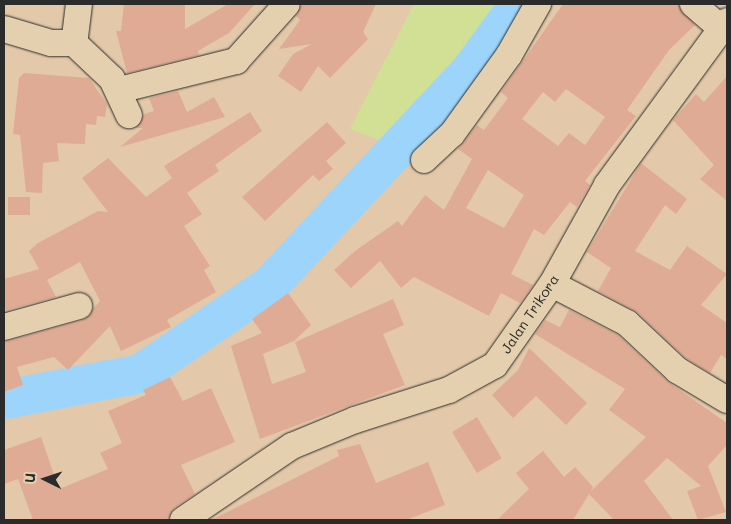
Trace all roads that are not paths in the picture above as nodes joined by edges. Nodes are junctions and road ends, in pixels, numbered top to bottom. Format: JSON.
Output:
{"nodes":[{"id":1,"x":79,"y":4,"type":"edge"},
{"id":2,"x":287,"y":4,"type":"edge"},
{"id":3,"x":538,"y":4,"type":"edge"},
{"id":4,"x":693,"y":4,"type":"edge"},
{"id":5,"x":724,"y":24,"type":"edge"},
{"id":6,"x":4,"y":29,"type":"edge"},
{"id":7,"x":74,"y":43,"type":"junction"},
{"id":8,"x":119,"y":90,"type":"junction"},
{"id":9,"x":129,"y":115,"type":"dead end"},
{"id":10,"x":424,"y":160,"type":"dead end"},
{"id":11,"x":552,"y":284,"type":"junction"},
{"id":12,"x":79,"y":306,"type":"dead end"},
{"id":13,"x":4,"y":327,"type":"edge"},
{"id":14,"x":727,"y":400,"type":"edge"},
{"id":15,"x":183,"y":520,"type":"edge"}],
"edges":[{"from":1,"to":7,"type":"street"},
{"from":2,"to":8,"type":"street"},
{"from":3,"to":10,"type":"street"},
{"from":4,"to":5,"type":"street"},
{"from":5,"to":11,"type":"street","name":"Jalan Trikora"},
{"from":6,"to":7,"type":"street"},
{"from":7,"to":8,"type":"street"},
{"from":8,"to":9,"type":"street"},
{"from":11,"to":14,"type":"street"},
{"from":11,"to":15,"type":"street","name":"Jalan Trikora"},
{"from":12,"to":13,"type":"street"}]}
